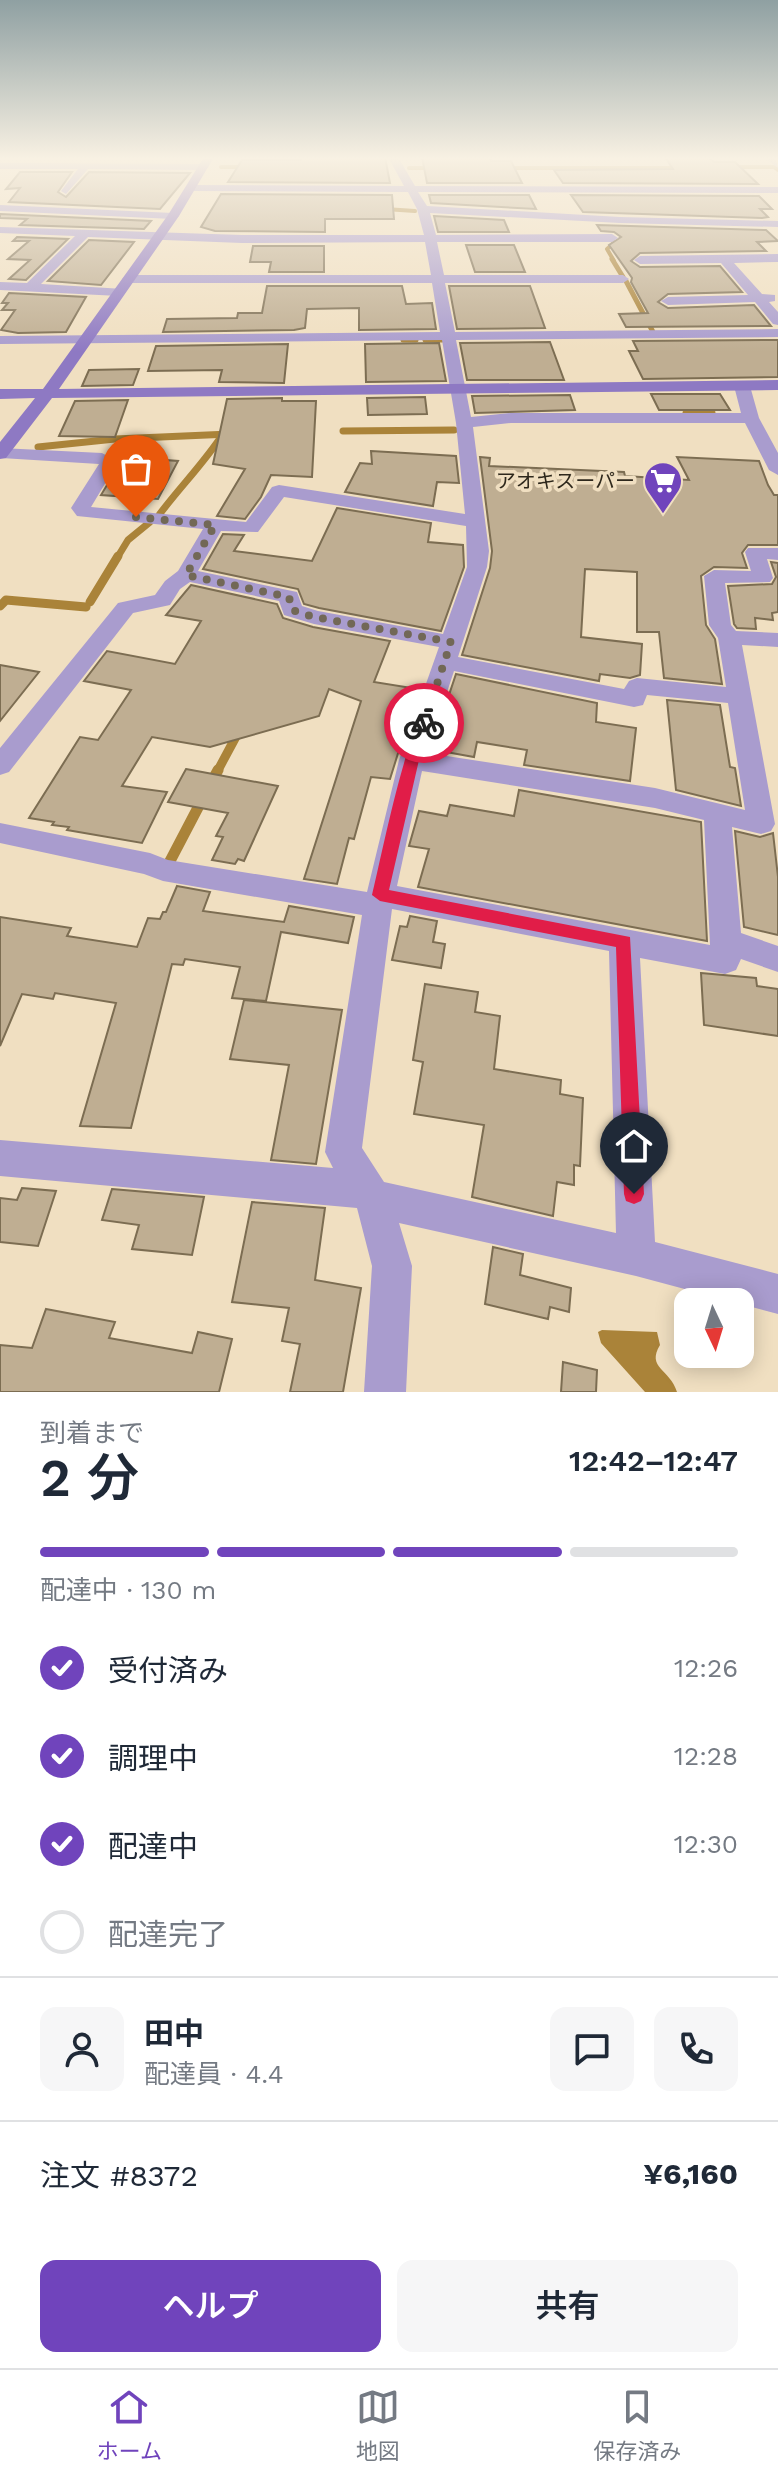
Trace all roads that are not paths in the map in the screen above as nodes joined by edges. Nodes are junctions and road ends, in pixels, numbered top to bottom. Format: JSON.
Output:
{"nodes":[{"id":1,"x":169,"y":222,"type":"edge"},
{"id":2,"x":426,"y":222,"type":"edge"},
{"id":3,"x":657,"y":222,"type":"edge"},
{"id":4,"x":623,"y":224,"type":"dead end"},
{"id":5,"x":694,"y":224,"type":"junction"},
{"id":6,"x":778,"y":226,"type":"edge"},
{"id":7,"x":0,"y":230,"type":"edge"},
{"id":8,"x":84,"y":234,"type":"junction"},
{"id":9,"x":705,"y":237,"type":"dead end"},
{"id":10,"x":158,"y":238,"type":"junction"},
{"id":11,"x":612,"y":238,"type":"dead end"},
{"id":12,"x":431,"y":240,"type":"junction"},
{"id":13,"x":719,"y":253,"type":"junction"},
{"id":14,"x":778,"y":258,"type":"edge"},
{"id":15,"x":640,"y":260,"type":"dead end"},
{"id":16,"x":128,"y":279,"type":"junction"},
{"id":17,"x":623,"y":279,"type":"dead end"},
{"id":18,"x":438,"y":280,"type":"junction"},
{"id":19,"x":0,"y":286,"type":"edge"},
{"id":20,"x":30,"y":288,"type":"junction"},
{"id":21,"x":119,"y":292,"type":"junction"},
{"id":22,"x":778,"y":298,"type":"edge"},
{"id":23,"x":759,"y":299,"type":"junction"},
{"id":24,"x":668,"y":301,"type":"dead end"},
{"id":25,"x":778,"y":321,"type":"edge"},
{"id":26,"x":778,"y":333,"type":"edge"},
{"id":27,"x":448,"y":337,"type":"junction"},
{"id":28,"x":0,"y":340,"type":"edge"},
{"id":29,"x":85,"y":340,"type":"junction"},
{"id":30,"x":778,"y":385,"type":"edge"},
{"id":31,"x":742,"y":386,"type":"junction"},
{"id":32,"x":457,"y":389,"type":"junction"},
{"id":33,"x":0,"y":394,"type":"edge"},
{"id":34,"x":47,"y":394,"type":"junction"},
{"id":35,"x":754,"y":422,"type":"junction"},
{"id":36,"x":464,"y":423,"type":"junction"},
{"id":37,"x":778,"y":427,"type":"edge"},
{"id":38,"x":0,"y":453,"type":"edge"},
{"id":39,"x":778,"y":468,"type":"edge"},
{"id":40,"x":476,"y":522,"type":"junction"},
{"id":41,"x":215,"y":525,"type":"junction"},
{"id":42,"x":778,"y":554,"type":"edge"},
{"id":43,"x":186,"y":575,"type":"junction"},
{"id":44,"x":729,"y":638,"type":"junction"},
{"id":45,"x":778,"y":640,"type":"edge"},
{"id":46,"x":448,"y":652,"type":"junction"},
{"id":47,"x":738,"y":696,"type":"junction"},
{"id":48,"x":412,"y":760,"type":"junction"},
{"id":49,"x":0,"y":766,"type":"edge"},
{"id":50,"x":717,"y":813,"type":"junction"},
{"id":51,"x":0,"y":833,"type":"edge"},
{"id":52,"x":379,"y":900,"type":"junction"},
{"id":53,"x":726,"y":941,"type":"junction"},
{"id":54,"x":624,"y":942,"type":"junction"},
{"id":55,"x":778,"y":959,"type":"edge"},
{"id":56,"x":0,"y":1158,"type":"edge"},
{"id":57,"x":371,"y":1194,"type":"junction"},
{"id":58,"x":636,"y":1257,"type":"junction"},
{"id":59,"x":778,"y":1294,"type":"edge"},
{"id":60,"x":385,"y":1392,"type":"edge"}],
"edges":[{"from":1,"to":10,"type":"street"},
{"from":2,"to":12,"type":"street"},
{"from":3,"to":5,"type":"street"},
{"from":4,"to":5,"type":"street"},
{"from":5,"to":6,"type":"street"},
{"from":5,"to":9,"type":"street"},
{"from":7,"to":8,"type":"street"},
{"from":8,"to":10,"type":"street"},
{"from":8,"to":20,"type":"street"},
{"from":10,"to":12,"type":"street"},
{"from":10,"to":16,"type":"street"},
{"from":11,"to":12,"type":"street"},
{"from":12,"to":18,"type":"street"},
{"from":13,"to":14,"type":"street"},
{"from":13,"to":15,"type":"street"},
{"from":13,"to":23,"type":"street"},
{"from":16,"to":18,"type":"street"},
{"from":16,"to":21,"type":"street"},
{"from":17,"to":18,"type":"street"},
{"from":18,"to":27,"type":"street"},
{"from":19,"to":20,"type":"street"},
{"from":20,"to":21,"type":"street"},
{"from":21,"to":29,"type":"street"},
{"from":22,"to":23,"type":"street"},
{"from":23,"to":24,"type":"street"},
{"from":23,"to":25,"type":"street"},
{"from":26,"to":27,"type":"street"},
{"from":27,"to":29,"type":"street"},
{"from":27,"to":32,"type":"street"},
{"from":28,"to":29,"type":"street"},
{"from":29,"to":34,"type":"street"},
{"from":30,"to":31,"type":"street"},
{"from":31,"to":32,"type":"street"},
{"from":31,"to":35,"type":"street"},
{"from":32,"to":34,"type":"street"},
{"from":32,"to":36,"type":"street"},
{"from":33,"to":34,"type":"street"},
{"from":34,"to":38,"type":"street"},
{"from":35,"to":36,"type":"street"},
{"from":35,"to":37,"type":"street"},
{"from":35,"to":39,"type":"street"},
{"from":36,"to":40,"type":"street"},
{"from":38,"to":41,"type":"street"},
{"from":40,"to":41,"type":"street"},
{"from":40,"to":46,"type":"street"},
{"from":41,"to":43,"type":"street"},
{"from":42,"to":44,"type":"street"},
{"from":43,"to":46,"type":"street"},
{"from":43,"to":49,"type":"street"},
{"from":44,"to":45,"type":"street"},
{"from":44,"to":47,"type":"street"},
{"from":46,"to":47,"type":"street"},
{"from":46,"to":48,"type":"street"},
{"from":47,"to":50,"type":"street"},
{"from":48,"to":50,"type":"street"},
{"from":48,"to":52,"type":"street"},
{"from":50,"to":53,"type":"street"},
{"from":51,"to":52,"type":"street"},
{"from":52,"to":54,"type":"street"},
{"from":52,"to":57,"type":"street"},
{"from":53,"to":54,"type":"street"},
{"from":53,"to":55,"type":"street"},
{"from":54,"to":58,"type":"street"},
{"from":56,"to":57,"type":"street"},
{"from":57,"to":58,"type":"street"},
{"from":57,"to":60,"type":"street"},
{"from":58,"to":59,"type":"street"}]}
